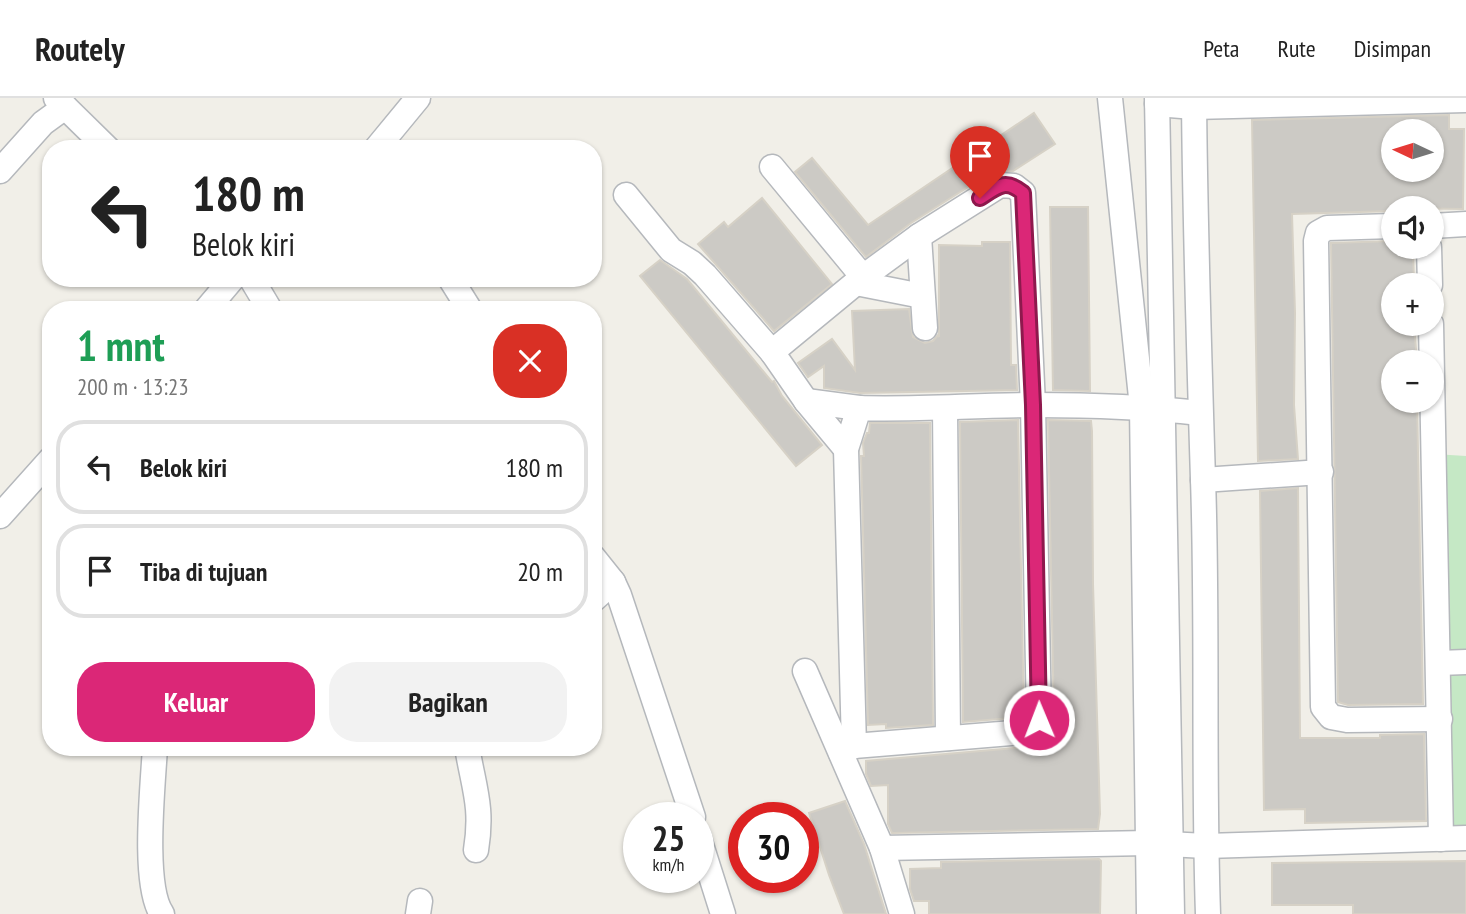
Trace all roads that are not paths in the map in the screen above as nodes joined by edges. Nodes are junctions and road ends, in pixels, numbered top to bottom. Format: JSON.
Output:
{"nodes":[{"id":1,"x":418,"y":98,"type":"edge"},
{"id":2,"x":1110,"y":98,"type":"edge"},
{"id":3,"x":1466,"y":100,"type":"edge"},
{"id":4,"x":1157,"y":101,"type":"edge"},
{"id":5,"x":61,"y":103,"type":"edge"},
{"id":6,"x":1194,"y":103,"type":"edge"},
{"id":7,"x":99,"y":140,"type":"edge"},
{"id":8,"x":383,"y":140,"type":"edge"},
{"id":9,"x":772,"y":167,"type":"dead end"},
{"id":10,"x":0,"y":171,"type":"edge"},
{"id":11,"x":626,"y":195,"type":"dead end"},
{"id":12,"x":1466,"y":224,"type":"edge"},
{"id":13,"x":1444,"y":225,"type":"edge"},
{"id":14,"x":1381,"y":226,"type":"edge"},
{"id":15,"x":919,"y":236,"type":"junction"},
{"id":16,"x":860,"y":280,"type":"junction"},
{"id":17,"x":225,"y":287,"type":"edge"},
{"id":18,"x":922,"y":296,"type":"junction"},
{"id":19,"x":214,"y":301,"type":"edge"},
{"id":20,"x":925,"y":328,"type":"dead end"},
{"id":21,"x":1431,"y":336,"type":"edge"},
{"id":22,"x":772,"y":352,"type":"junction"},
{"id":23,"x":806,"y":401,"type":"junction"},
{"id":24,"x":1033,"y":405,"type":"junction"},
{"id":25,"x":859,"y":408,"type":"junction"},
{"id":26,"x":945,"y":408,"type":"junction"},
{"id":27,"x":1153,"y":408,"type":"junction"},
{"id":28,"x":1200,"y":413,"type":"junction"},
{"id":29,"x":846,"y":449,"type":"junction"},
{"id":30,"x":42,"y":469,"type":"edge"},
{"id":31,"x":1321,"y":472,"type":"junction"},
{"id":32,"x":1203,"y":480,"type":"junction"},
{"id":33,"x":0,"y":516,"type":"edge"},
{"id":34,"x":602,"y":568,"type":"edge"},
{"id":35,"x":613,"y":582,"type":"junction"},
{"id":36,"x":602,"y":592,"type":"edge"},
{"id":37,"x":1466,"y":662,"type":"edge"},
{"id":38,"x":1438,"y":663,"type":"junction"},
{"id":39,"x":805,"y":671,"type":"dead end"},
{"id":40,"x":1440,"y":719,"type":"junction"},
{"id":41,"x":948,"y":738,"type":"junction"},
{"id":42,"x":847,"y":750,"type":"junction"},
{"id":43,"x":155,"y":756,"type":"edge"},
{"id":44,"x":469,"y":756,"type":"edge"},
{"id":45,"x":688,"y":802,"type":"edge"},
{"id":46,"x":1466,"y":838,"type":"edge"},
{"id":47,"x":1441,"y":839,"type":"junction"},
{"id":48,"x":1159,"y":844,"type":"junction"},
{"id":49,"x":1206,"y":846,"type":"junction"},
{"id":50,"x":882,"y":848,"type":"junction"},
{"id":51,"x":476,"y":850,"type":"dead end"},
{"id":52,"x":714,"y":886,"type":"edge"},
{"id":53,"x":162,"y":914,"type":"edge"},
{"id":54,"x":723,"y":914,"type":"edge"},
{"id":55,"x":902,"y":914,"type":"edge"},
{"id":56,"x":1149,"y":914,"type":"edge"},
{"id":57,"x":1172,"y":914,"type":"edge"},
{"id":58,"x":1208,"y":914,"type":"edge"}],
"edges":[{"from":1,"to":8,"type":"street"},
{"from":2,"to":27,"type":"street"},
{"from":3,"to":6,"type":"street"},
{"from":4,"to":6,"type":"street"},
{"from":4,"to":27,"type":"street"},
{"from":5,"to":7,"type":"street"},
{"from":5,"to":10,"type":"street"},
{"from":6,"to":28,"type":"street"},
{"from":9,"to":16,"type":"street"},
{"from":11,"to":22,"type":"street"},
{"from":12,"to":13,"type":"street"},
{"from":14,"to":31,"type":"street"},
{"from":15,"to":16,"type":"street"},
{"from":15,"to":18,"type":"street"},
{"from":15,"to":24,"type":"street"},
{"from":16,"to":18,"type":"street"},
{"from":16,"to":22,"type":"street"},
{"from":17,"to":19,"type":"street"},
{"from":18,"to":20,"type":"street"},
{"from":21,"to":38,"type":"street"},
{"from":22,"to":23,"type":"street"},
{"from":23,"to":25,"type":"street"},
{"from":23,"to":29,"type":"street"},
{"from":24,"to":26,"type":"street"},
{"from":24,"to":27,"type":"street"},
{"from":24,"to":41,"type":"street"},
{"from":25,"to":26,"type":"street"},
{"from":25,"to":29,"type":"street"},
{"from":26,"to":41,"type":"street"},
{"from":27,"to":28,"type":"street"},
{"from":27,"to":48,"type":"street"},
{"from":28,"to":32,"type":"street"},
{"from":29,"to":42,"type":"street"},
{"from":30,"to":33,"type":"street"},
{"from":31,"to":32,"type":"street"},
{"from":31,"to":40,"type":"street"},
{"from":32,"to":49,"type":"street"},
{"from":34,"to":35,"type":"street"},
{"from":35,"to":36,"type":"street"},
{"from":35,"to":45,"type":"street"},
{"from":37,"to":38,"type":"street"},
{"from":38,"to":40,"type":"street"},
{"from":39,"to":42,"type":"street"},
{"from":40,"to":47,"type":"street"},
{"from":41,"to":42,"type":"street"},
{"from":42,"to":50,"type":"street"},
{"from":43,"to":53,"type":"street"},
{"from":44,"to":51,"type":"street"},
{"from":46,"to":47,"type":"street"},
{"from":47,"to":49,"type":"street"},
{"from":48,"to":49,"type":"street"},
{"from":48,"to":50,"type":"street"},
{"from":48,"to":56,"type":"street"},
{"from":48,"to":57,"type":"street"},
{"from":49,"to":58,"type":"street"},
{"from":50,"to":55,"type":"street"},
{"from":52,"to":54,"type":"street"}]}
